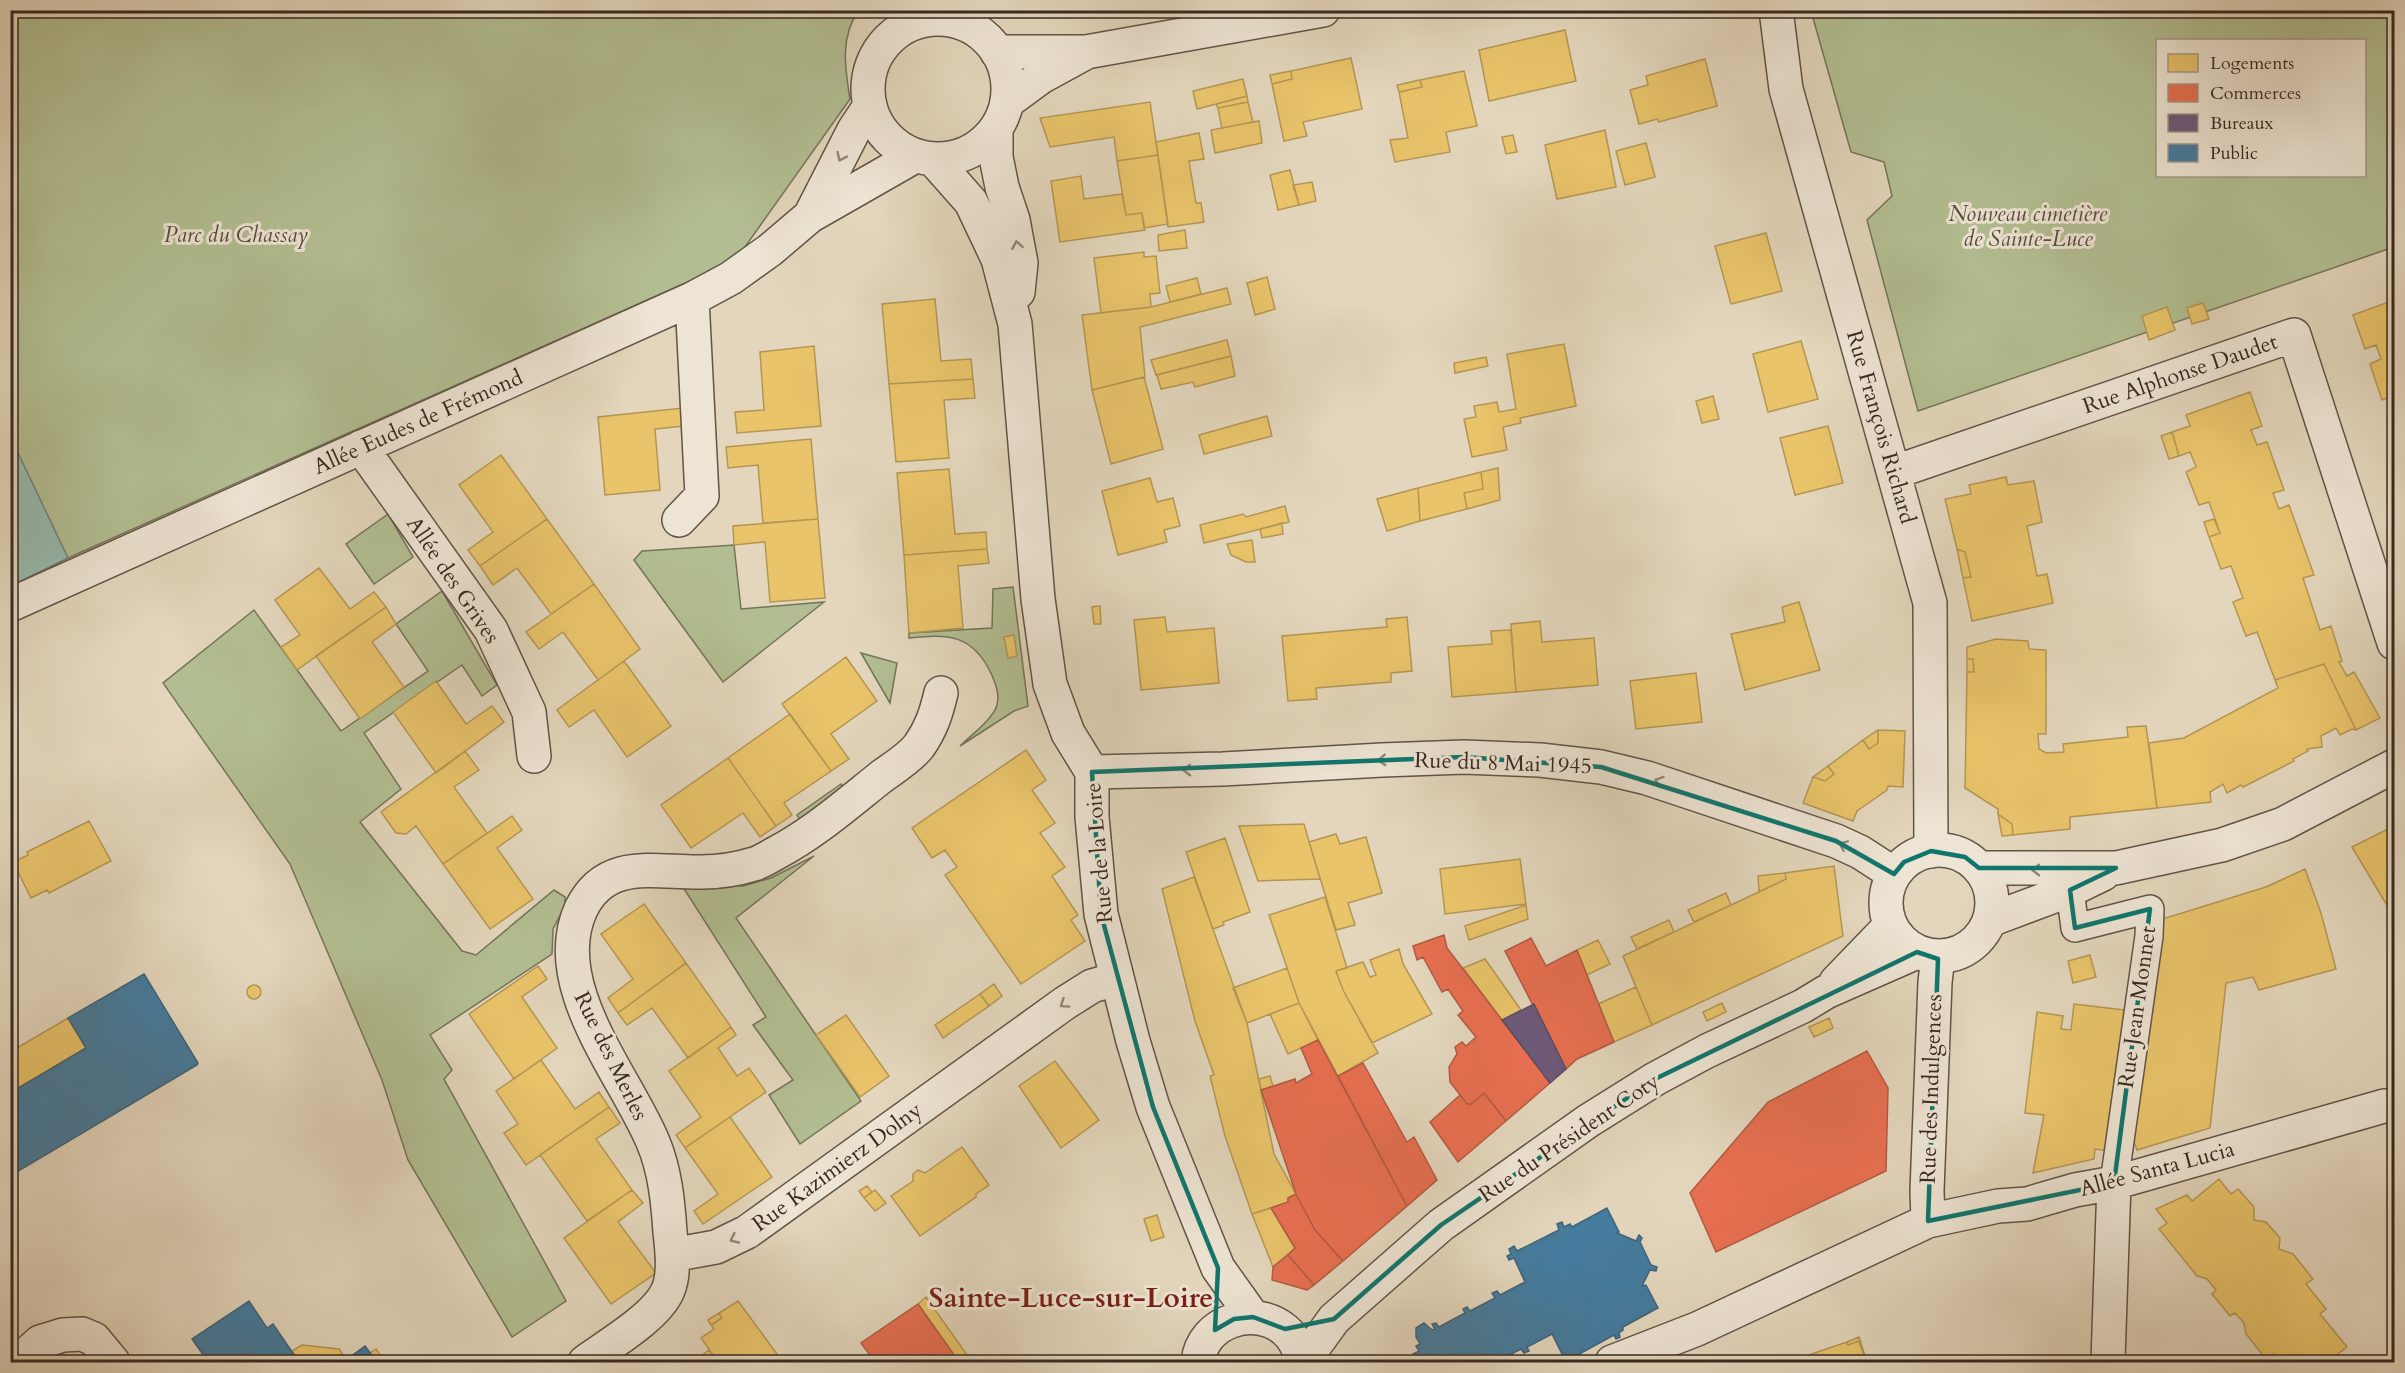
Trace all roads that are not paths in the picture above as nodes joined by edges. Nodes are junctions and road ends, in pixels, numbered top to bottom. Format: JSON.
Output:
{"nodes":[{"id":1,"x":1323,"y":10,"type":"edge"},
{"id":2,"x":1776,"y":10,"type":"edge"},
{"id":3,"x":903,"y":20,"type":"edge"},
{"id":4,"x":1218,"y":20,"type":"edge"},
{"id":5,"x":982,"y":31,"type":"edge"},
{"id":6,"x":1086,"y":52,"type":"junction"},
{"id":7,"x":870,"y":106,"type":"junction"},
{"id":8,"x":1001,"y":115,"type":"junction"},
{"id":9,"x":924,"y":157,"type":"junction"},
{"id":10,"x":810,"y":216,"type":"junction"},
{"id":11,"x":692,"y":299,"type":"junction"},
{"id":12,"x":1015,"y":324,"type":"junction"},
{"id":13,"x":361,"y":447,"type":"junction"},
{"id":14,"x":1895,"y":471,"type":"junction"},
{"id":15,"x":679,"y":520,"type":"dead end"},
{"id":16,"x":10,"y":605,"type":"edge"},
{"id":17,"x":2394,"y":643,"type":"edge"},
{"id":18,"x":941,"y":693,"type":"dead end"},
{"id":19,"x":534,"y":756,"type":"dead end"},
{"id":20,"x":2394,"y":766,"type":"edge"},
{"id":21,"x":1092,"y":772,"type":"junction"},
{"id":22,"x":1931,"y":851,"type":"junction"},
{"id":23,"x":1979,"y":868,"type":"junction"},
{"id":24,"x":2116,"y":868,"type":"junction"},
{"id":25,"x":1894,"y":874,"type":"junction"},
{"id":26,"x":2070,"y":890,"type":"junction"},
{"id":27,"x":1990,"y":920,"type":"junction"},
{"id":28,"x":1890,"y":926,"type":"junction"},
{"id":29,"x":1927,"y":955,"type":"junction"},
{"id":30,"x":1116,"y":979,"type":"junction"},
{"id":31,"x":1826,"y":992,"type":"junction"},
{"id":32,"x":2384,"y":1106,"type":"dead end"},
{"id":33,"x":2114,"y":1183,"type":"junction"},
{"id":34,"x":1928,"y":1221,"type":"junction"},
{"id":35,"x":672,"y":1255,"type":"junction"},
{"id":36,"x":1218,"y":1268,"type":"junction"},
{"id":37,"x":1253,"y":1317,"type":"junction"},
{"id":38,"x":1334,"y":1319,"type":"junction"},
{"id":39,"x":1285,"y":1329,"type":"junction"},
{"id":40,"x":1215,"y":1330,"type":"junction"},
{"id":41,"x":18,"y":1362,"type":"edge"},
{"id":42,"x":113,"y":1362,"type":"edge"},
{"id":43,"x":585,"y":1362,"type":"edge"},
{"id":44,"x":1198,"y":1362,"type":"edge"},
{"id":45,"x":1303,"y":1362,"type":"edge"},
{"id":46,"x":1612,"y":1362,"type":"edge"},
{"id":47,"x":2110,"y":1362,"type":"edge"}],
"edges":[{"from":1,"to":4,"type":"street"},
{"from":2,"to":14,"type":"street","name":"Rue François Richard"},
{"from":3,"to":5,"type":"street"},
{"from":3,"to":7,"type":"street"},
{"from":4,"to":6,"type":"street"},
{"from":5,"to":6,"type":"street"},
{"from":5,"to":8,"type":"street"},
{"from":6,"to":8,"type":"street"},
{"from":7,"to":9,"type":"street"},
{"from":7,"to":10,"type":"street","name":"Allée Eudes de Frémond","one_way":true},
{"from":8,"to":9,"type":"street"},
{"from":12,"to":8,"type":"street","name":"Rue de la Loire","one_way":true},
{"from":9,"to":10,"type":"street","name":"Allée Eudes de Frémond"},
{"from":9,"to":12,"type":"street","name":"Rue de la Loire"},
{"from":10,"to":11,"type":"street","name":"Allée Eudes de Frémond"},
{"from":11,"to":13,"type":"street","name":"Allée Eudes de Frémond"},
{"from":11,"to":15,"type":"street"},
{"from":12,"to":21,"type":"street","name":"Rue de la Loire"},
{"from":13,"to":16,"type":"street","name":"Allée Eudes de Frémond"},
{"from":13,"to":19,"type":"street","name":"Allée des Grives"},
{"from":14,"to":17,"type":"street","name":"Rue Alphonse Daudet"},
{"from":14,"to":22,"type":"street","name":"Rue François Richard"},
{"from":18,"to":35,"type":"street","name":"Rue des Merles"},
{"from":20,"to":24,"type":"street"},
{"from":25,"to":21,"type":"street","name":"Rue du 8 Mai 1945","one_way":true},
{"from":21,"to":30,"type":"street","name":"Rue de la Loire"},
{"from":22,"to":23,"type":"street"},
{"from":22,"to":25,"type":"street"},
{"from":24,"to":23,"type":"street","one_way":true},
{"from":23,"to":27,"type":"street"},
{"from":24,"to":26,"type":"street"},
{"from":25,"to":28,"type":"street"},
{"from":26,"to":27,"type":"street"},
{"from":26,"to":33,"type":"street","name":"Rue Jean Monnet"},
{"from":27,"to":29,"type":"street"},
{"from":28,"to":29,"type":"street"},
{"from":28,"to":31,"type":"street","name":"Rue du Président Coty"},
{"from":29,"to":31,"type":"street","name":"Rue du Président Coty"},
{"from":29,"to":34,"type":"street","name":"Rue des Indulgences"},
{"from":30,"to":35,"type":"street","name":"Rue Kazimierz Dolny","one_way":true},
{"from":30,"to":36,"type":"street","name":"Rue de la Loire"},
{"from":31,"to":38,"type":"street","name":"Rue du Président Coty"},
{"from":32,"to":33,"type":"street","name":"Allée Santa Lucia"},
{"from":33,"to":34,"type":"street","name":"Allée Santa Lucia"},
{"from":33,"to":47,"type":"street"},
{"from":34,"to":46,"type":"street","name":"Allée Santa Lucia"},
{"from":35,"to":43,"type":"street"},
{"from":36,"to":37,"type":"street","name":"Rue de la Loire"},
{"from":36,"to":40,"type":"street","name":"Rue de la Loire"},
{"from":37,"to":39,"type":"street"},
{"from":37,"to":40,"type":"street"},
{"from":38,"to":39,"type":"street","name":"Rue du Président Coty"},
{"from":38,"to":45,"type":"street","name":"Rue du Président Coty"},
{"from":39,"to":45,"type":"street"},
{"from":40,"to":44,"type":"street"},
{"from":41,"to":42,"type":"street"}]}
